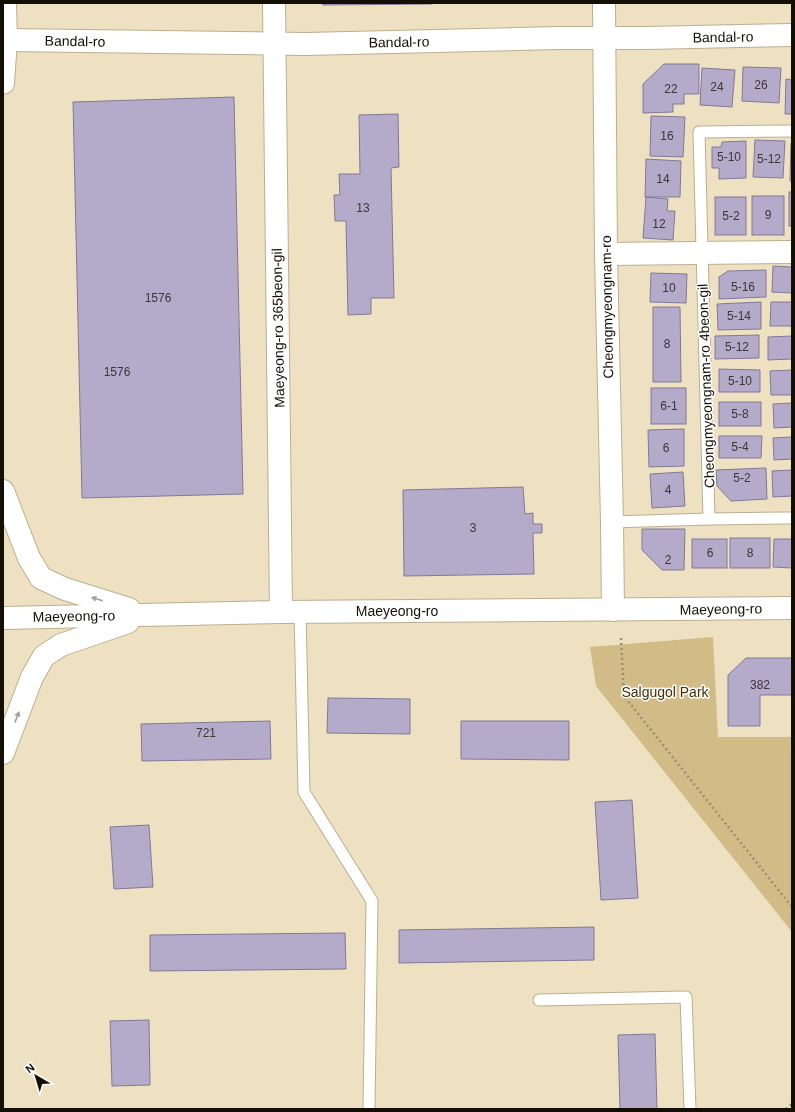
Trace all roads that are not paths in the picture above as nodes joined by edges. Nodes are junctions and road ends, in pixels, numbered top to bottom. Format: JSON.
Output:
{"nodes":[{"id":1,"x":5,"y":3,"type":"edge"},
{"id":2,"x":274,"y":3,"type":"edge"},
{"id":3,"x":604,"y":3,"type":"edge"},
{"id":4,"x":792,"y":35,"type":"edge"},
{"id":5,"x":604,"y":38,"type":"junction"},
{"id":6,"x":6,"y":40,"type":"junction"},
{"id":7,"x":275,"y":44,"type":"junction"},
{"id":8,"x":3,"y":83,"type":"edge"},
{"id":9,"x":792,"y":131,"type":"edge"},
{"id":10,"x":702,"y":252,"type":"junction"},
{"id":11,"x":792,"y":252,"type":"edge"},
{"id":12,"x":606,"y":254,"type":"junction"},
{"id":13,"x":3,"y":491,"type":"edge"},
{"id":14,"x":792,"y":518,"type":"edge"},
{"id":15,"x":709,"y":519,"type":"junction"},
{"id":16,"x":612,"y":522,"type":"junction"},
{"id":17,"x":792,"y":608,"type":"edge"},
{"id":18,"x":613,"y":610,"type":"junction"},
{"id":19,"x":290,"y":612,"type":"junction"},
{"id":20,"x":148,"y":615,"type":"junction"},
{"id":21,"x":3,"y":618,"type":"edge"},
{"id":22,"x":3,"y":753,"type":"edge"},
{"id":23,"x":539,"y":1000,"type":"dead end"},
{"id":24,"x":369,"y":1109,"type":"edge"},
{"id":25,"x":690,"y":1109,"type":"edge"}],
"edges":[{"from":1,"to":6,"type":"street"},
{"from":2,"to":7,"type":"street","name":"Maeyeong-ro 365beon-gil"},
{"from":3,"to":5,"type":"street","name":"Cheongmyeongnam-ro"},
{"from":4,"to":5,"type":"street","name":"Bandal-ro"},
{"from":5,"to":7,"type":"street","name":"Bandal-ro"},
{"from":5,"to":12,"type":"street","name":"Cheongmyeongnam-ro"},
{"from":6,"to":7,"type":"street","name":"Bandal-ro"},
{"from":6,"to":8,"type":"street"},
{"from":7,"to":19,"type":"street","name":"Maeyeong-ro 365beon-gil"},
{"from":9,"to":10,"type":"lane","name":"Cheongmyeongnam-ro 4beon-gil"},
{"from":10,"to":11,"type":"street"},
{"from":10,"to":12,"type":"street"},
{"from":10,"to":15,"type":"lane","name":"Cheongmyeongnam-ro 4beon-gil"},
{"from":12,"to":16,"type":"street","name":"Cheongmyeongnam-ro"},
{"from":20,"to":13,"type":"street","one_way":true},
{"from":14,"to":15,"type":"lane"},
{"from":15,"to":16,"type":"lane"},
{"from":16,"to":18,"type":"street","name":"Cheongmyeongnam-ro"},
{"from":17,"to":18,"type":"street","name":"Maeyeong-ro"},
{"from":18,"to":19,"type":"street","name":"Maeyeong-ro"},
{"from":19,"to":20,"type":"street","name":"Maeyeong-ro"},
{"from":19,"to":24,"type":"lane"},
{"from":20,"to":21,"type":"street","name":"Maeyeong-ro"},
{"from":22,"to":20,"type":"street","one_way":true},
{"from":23,"to":25,"type":"lane"}]}
